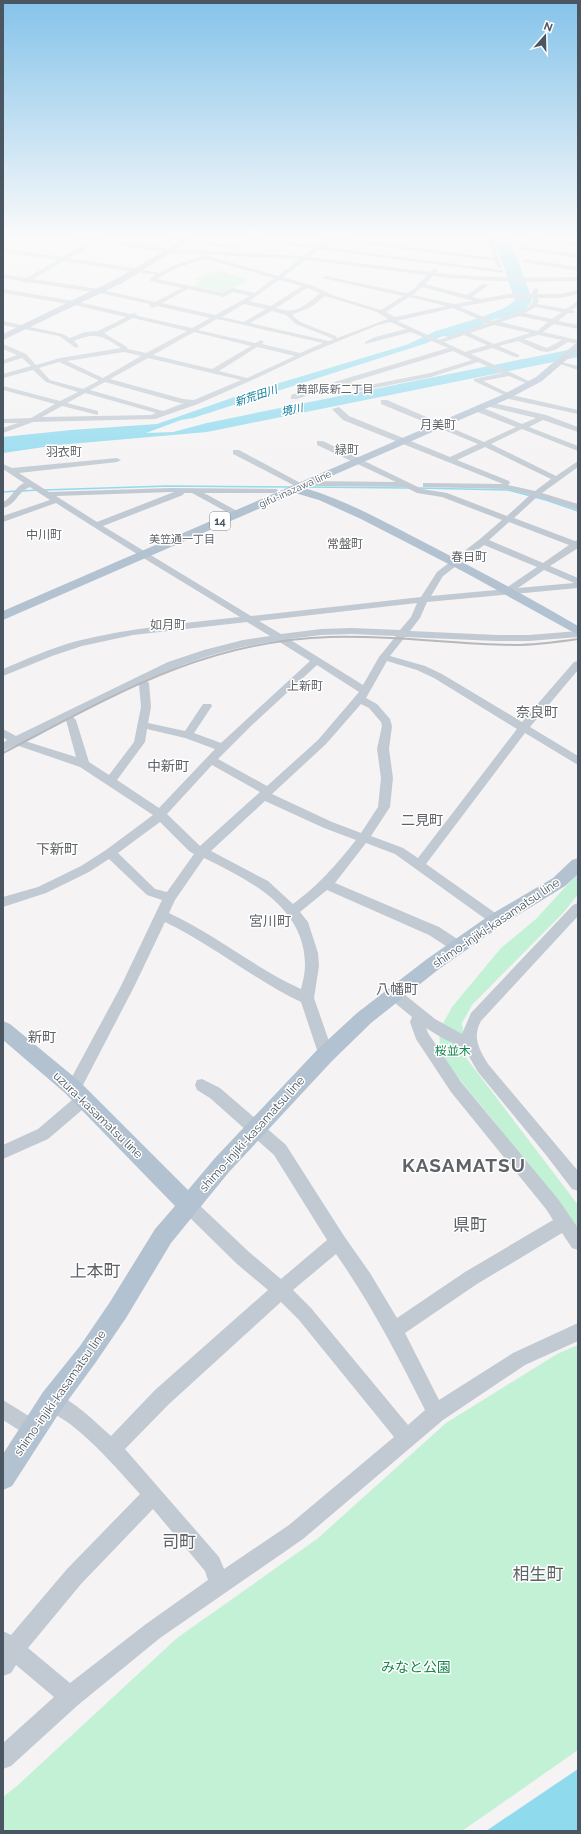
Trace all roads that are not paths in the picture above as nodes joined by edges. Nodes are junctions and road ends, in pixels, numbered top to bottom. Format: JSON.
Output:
{"nodes":[{"id":1,"x":553,"y":322,"type":"edge"},
{"id":2,"x":3,"y":323,"type":"edge"},
{"id":3,"x":32,"y":323,"type":"edge"},
{"id":4,"x":119,"y":323,"type":"edge"},
{"id":5,"x":160,"y":323,"type":"edge"},
{"id":6,"x":205,"y":323,"type":"edge"},
{"id":7,"x":238,"y":323,"type":"edge"},
{"id":8,"x":298,"y":323,"type":"joint"},
{"id":9,"x":382,"y":323,"type":"edge"},
{"id":10,"x":398,"y":323,"type":"edge"},
{"id":11,"x":492,"y":323,"type":"joint"},
{"id":12,"x":556,"y":323,"type":"edge"},
{"id":13,"x":244,"y":324,"type":"joint"},
{"id":14,"x":25,"y":326,"type":"junction"},
{"id":15,"x":578,"y":327,"type":"edge"},
{"id":16,"x":479,"y":328,"type":"junction"},
{"id":17,"x":192,"y":330,"type":"junction"},
{"id":18,"x":411,"y":330,"type":"junction"},
{"id":19,"x":278,"y":331,"type":"junction"},
{"id":20,"x":359,"y":331,"type":"junction"},
{"id":21,"x":492,"y":332,"type":"dead end"},
{"id":22,"x":99,"y":333,"type":"junction"},
{"id":23,"x":464,"y":333,"type":"junction"},
{"id":24,"x":538,"y":333,"type":"junction"},
{"id":25,"x":5,"y":335,"type":"edge"},
{"id":26,"x":507,"y":336,"type":"dead end"},
{"id":27,"x":518,"y":339,"type":"junction"},
{"id":28,"x":357,"y":340,"type":"junction"},
{"id":29,"x":567,"y":340,"type":"junction"},
{"id":30,"x":69,"y":341,"type":"junction"},
{"id":31,"x":333,"y":341,"type":"junction"},
{"id":32,"x":437,"y":341,"type":"junction"},
{"id":33,"x":578,"y":342,"type":"edge"},
{"id":34,"x":257,"y":345,"type":"junction"},
{"id":35,"x":493,"y":345,"type":"junction"},
{"id":36,"x":3,"y":346,"type":"edge"},
{"id":37,"x":578,"y":346,"type":"edge"},
{"id":38,"x":377,"y":347,"type":"dead end"},
{"id":39,"x":452,"y":349,"type":"junction"},
{"id":40,"x":124,"y":350,"type":"junction"},
{"id":41,"x":464,"y":354,"type":"junction"},
{"id":42,"x":24,"y":355,"type":"junction"},
{"id":43,"x":90,"y":355,"type":"junction"},
{"id":44,"x":300,"y":355,"type":"junction"},
{"id":45,"x":146,"y":356,"type":"junction"},
{"id":46,"x":517,"y":356,"type":"dead end"},
{"id":47,"x":60,"y":360,"type":"junction"},
{"id":48,"x":478,"y":360,"type":"junction"},
{"id":49,"x":3,"y":362,"type":"edge"},
{"id":50,"x":560,"y":362,"type":"junction"},
{"id":51,"x":34,"y":366,"type":"junction"},
{"id":52,"x":578,"y":368,"type":"edge"},
{"id":53,"x":212,"y":372,"type":"junction"},
{"id":54,"x":508,"y":374,"type":"junction"},
{"id":55,"x":3,"y":376,"type":"edge"},
{"id":56,"x":104,"y":380,"type":"junction"},
{"id":57,"x":248,"y":380,"type":"junction"},
{"id":58,"x":345,"y":382,"type":"junction"},
{"id":59,"x":532,"y":384,"type":"junction"},
{"id":60,"x":3,"y":388,"type":"edge"},
{"id":61,"x":83,"y":392,"type":"junction"},
{"id":62,"x":508,"y":396,"type":"junction"},
{"id":63,"x":294,"y":397,"type":"dead end"},
{"id":64,"x":195,"y":402,"type":"junction"},
{"id":65,"x":384,"y":402,"type":"dead end"},
{"id":66,"x":61,"y":404,"type":"junction"},
{"id":67,"x":489,"y":404,"type":"junction"},
{"id":68,"x":478,"y":408,"type":"junction"},
{"id":69,"x":336,"y":409,"type":"dead end"},
{"id":70,"x":578,"y":412,"type":"edge"},
{"id":71,"x":100,"y":414,"type":"junction"},
{"id":72,"x":164,"y":414,"type":"junction"},
{"id":73,"x":3,"y":417,"type":"edge"},
{"id":74,"x":543,"y":417,"type":"junction"},
{"id":75,"x":35,"y":418,"type":"junction"},
{"id":76,"x":87,"y":418,"type":"junction"},
{"id":77,"x":108,"y":418,"type":"junction"},
{"id":78,"x":3,"y":421,"type":"edge"},
{"id":79,"x":439,"y":426,"type":"junction"},
{"id":80,"x":525,"y":427,"type":"junction"},
{"id":81,"x":578,"y":430,"type":"edge"},
{"id":82,"x":3,"y":431,"type":"edge"},
{"id":83,"x":404,"y":441,"type":"junction"},
{"id":84,"x":320,"y":443,"type":"dead end"},
{"id":85,"x":486,"y":445,"type":"junction"},
{"id":86,"x":578,"y":449,"type":"edge"},
{"id":87,"x":236,"y":452,"type":"dead end"},
{"id":88,"x":117,"y":460,"type":"dead end"},
{"id":89,"x":451,"y":460,"type":"junction"},
{"id":90,"x":358,"y":461,"type":"junction"},
{"id":91,"x":578,"y":464,"type":"edge"},
{"id":92,"x":5,"y":467,"type":"edge"},
{"id":93,"x":556,"y":478,"type":"junction"},
{"id":94,"x":34,"y":485,"type":"junction"},
{"id":95,"x":410,"y":485,"type":"junction"},
{"id":96,"x":300,"y":486,"type":"junction"},
{"id":97,"x":516,"y":488,"type":"junction"},
{"id":98,"x":191,"y":490,"type":"junction"},
{"id":99,"x":274,"y":491,"type":"dead end"},
{"id":100,"x":47,"y":493,"type":"junction"},
{"id":101,"x":534,"y":496,"type":"junction"},
{"id":102,"x":57,"y":500,"type":"junction"},
{"id":103,"x":3,"y":505,"type":"edge"},
{"id":104,"x":578,"y":508,"type":"edge"},
{"id":105,"x":236,"y":514,"type":"junction"},
{"id":106,"x":578,"y":514,"type":"edge"},
{"id":107,"x":3,"y":519,"type":"edge"},
{"id":108,"x":508,"y":519,"type":"junction"},
{"id":109,"x":96,"y":526,"type":"junction"},
{"id":110,"x":484,"y":541,"type":"junction"},
{"id":111,"x":577,"y":544,"type":"edge"},
{"id":112,"x":144,"y":554,"type":"junction"},
{"id":113,"x":455,"y":562,"type":"junction"},
{"id":114,"x":543,"y":566,"type":"junction"},
{"id":115,"x":578,"y":581,"type":"edge"},
{"id":116,"x":578,"y":585,"type":"edge"},
{"id":117,"x":512,"y":591,"type":"junction"},
{"id":118,"x":424,"y":600,"type":"junction"},
{"id":119,"x":3,"y":616,"type":"edge"},
{"id":120,"x":248,"y":619,"type":"junction"},
{"id":121,"x":578,"y":632,"type":"edge"},
{"id":122,"x":403,"y":634,"type":"junction"},
{"id":123,"x":277,"y":638,"type":"junction"},
{"id":124,"x":384,"y":657,"type":"junction"},
{"id":125,"x":316,"y":661,"type":"junction"},
{"id":126,"x":578,"y":664,"type":"edge"},
{"id":127,"x":3,"y":672,"type":"edge"},
{"id":128,"x":144,"y":683,"type":"dead end"},
{"id":129,"x":363,"y":695,"type":"junction"},
{"id":130,"x":207,"y":706,"type":"dead end"},
{"id":131,"x":71,"y":720,"type":"dead end"},
{"id":132,"x":142,"y":725,"type":"junction"},
{"id":133,"x":523,"y":728,"type":"junction"},
{"id":134,"x":3,"y":732,"type":"edge"},
{"id":135,"x":188,"y":736,"type":"junction"},
{"id":136,"x":16,"y":741,"type":"junction"},
{"id":137,"x":3,"y":747,"type":"edge"},
{"id":138,"x":223,"y":748,"type":"junction"},
{"id":139,"x":211,"y":760,"type":"junction"},
{"id":140,"x":578,"y":761,"type":"edge"},
{"id":141,"x":84,"y":764,"type":"junction"},
{"id":142,"x":110,"y":782,"type":"junction"},
{"id":143,"x":266,"y":793,"type":"junction"},
{"id":144,"x":160,"y":814,"type":"junction"},
{"id":145,"x":364,"y":838,"type":"junction"},
{"id":146,"x":110,"y":853,"type":"junction"},
{"id":147,"x":201,"y":853,"type":"junction"},
{"id":148,"x":578,"y":864,"type":"edge"},
{"id":149,"x":419,"y":866,"type":"junction"},
{"id":150,"x":326,"y":884,"type":"junction"},
{"id":151,"x":170,"y":898,"type":"junction"},
{"id":152,"x":3,"y":902,"type":"edge"},
{"id":153,"x":578,"y":908,"type":"edge"},
{"id":154,"x":292,"y":910,"type":"junction"},
{"id":155,"x":162,"y":916,"type":"junction"},
{"id":156,"x":496,"y":920,"type":"junction"},
{"id":157,"x":457,"y":946,"type":"junction"},
{"id":158,"x":394,"y":994,"type":"junction"},
{"id":159,"x":308,"y":998,"type":"junction"},
{"id":160,"x":419,"y":1016,"type":"junction"},
{"id":161,"x":3,"y":1029,"type":"edge"},
{"id":162,"x":471,"y":1044,"type":"junction"},
{"id":163,"x":325,"y":1055,"type":"junction"},
{"id":164,"x":202,"y":1085,"type":"dead end"},
{"id":165,"x":78,"y":1093,"type":"junction"},
{"id":166,"x":257,"y":1129,"type":"junction"},
{"id":167,"x":3,"y":1152,"type":"edge"},
{"id":168,"x":578,"y":1184,"type":"edge"},
{"id":169,"x":188,"y":1205,"type":"junction"},
{"id":170,"x":564,"y":1223,"type":"junction"},
{"id":171,"x":338,"y":1242,"type":"junction"},
{"id":172,"x":578,"y":1242,"type":"edge"},
{"id":173,"x":281,"y":1290,"type":"junction"},
{"id":174,"x":394,"y":1330,"type":"junction"},
{"id":175,"x":578,"y":1332,"type":"edge"},
{"id":176,"x":52,"y":1401,"type":"junction"},
{"id":177,"x":3,"y":1410,"type":"edge"},
{"id":178,"x":436,"y":1413,"type":"junction"},
{"id":179,"x":33,"y":1430,"type":"junction"},
{"id":180,"x":406,"y":1437,"type":"junction"},
{"id":181,"x":112,"y":1449,"type":"junction"},
{"id":182,"x":3,"y":1477,"type":"edge"},
{"id":183,"x":153,"y":1494,"type":"junction"},
{"id":184,"x":220,"y":1584,"type":"junction"},
{"id":185,"x":6,"y":1652,"type":"edge"},
{"id":186,"x":70,"y":1697,"type":"junction"},
{"id":187,"x":3,"y":1758,"type":"edge"}],
"edges":[{"from":1,"to":24,"type":"street"},
{"from":2,"to":14,"type":"street"},
{"from":3,"to":14,"type":"main road"},
{"from":4,"to":22,"type":"street"},
{"from":5,"to":17,"type":"street"},
{"from":6,"to":17,"type":"street"},
{"from":7,"to":13,"type":"street"},
{"from":8,"to":19,"type":"street"},
{"from":8,"to":31,"type":"street"},
{"from":9,"to":20,"type":"street"},
{"from":10,"to":18,"type":"street"},
{"from":11,"to":16,"type":"street"},
{"from":11,"to":24,"type":"street"},
{"from":12,"to":15,"type":"street"},
{"from":13,"to":19,"type":"street"},
{"from":14,"to":25,"type":"main road"},
{"from":14,"to":30,"type":"street"},
{"from":16,"to":21,"type":"street"},
{"from":16,"to":23,"type":"street"},
{"from":17,"to":34,"type":"street"},
{"from":17,"to":45,"type":"street"},
{"from":18,"to":28,"type":"street"},
{"from":18,"to":32,"type":"street"},
{"from":19,"to":31,"type":"street"},
{"from":19,"to":34,"type":"street"},
{"from":20,"to":28,"type":"street"},
{"from":20,"to":31,"type":"street"},
{"from":22,"to":30,"type":"street"},
{"from":22,"to":40,"type":"street"},
{"from":23,"to":32,"type":"street"},
{"from":23,"to":35,"type":"street"},
{"from":24,"to":27,"type":"street"},
{"from":24,"to":29,"type":"street"},
{"from":26,"to":27,"type":"street"},
{"from":27,"to":29,"type":"street"},
{"from":27,"to":35,"type":"street"},
{"from":28,"to":31,"type":"street"},
{"from":28,"to":38,"type":"street"},
{"from":29,"to":33,"type":"street"},
{"from":30,"to":43,"type":"street"},
{"from":31,"to":44,"type":"street"},
{"from":32,"to":39,"type":"street"},
{"from":34,"to":44,"type":"street"},
{"from":34,"to":53,"type":"street"},
{"from":35,"to":41,"type":"street"},
{"from":35,"to":46,"type":"street"},
{"from":36,"to":42,"type":"street"},
{"from":37,"to":50,"type":"main road","name":"gifu-inazawa line","number":"14"},
{"from":39,"to":41,"type":"street"},
{"from":39,"to":58,"type":"street"},
{"from":40,"to":43,"type":"street"},
{"from":40,"to":45,"type":"street"},
{"from":41,"to":48,"type":"street"},
{"from":42,"to":49,"type":"street"},
{"from":42,"to":51,"type":"street"},
{"from":43,"to":47,"type":"street"},
{"from":44,"to":57,"type":"street"},
{"from":45,"to":53,"type":"street"},
{"from":45,"to":56,"type":"street"},
{"from":47,"to":51,"type":"street"},
{"from":47,"to":56,"type":"street"},
{"from":48,"to":54,"type":"street"},
{"from":48,"to":58,"type":"street"},
{"from":50,"to":52,"type":"street"},
{"from":50,"to":59,"type":"main road","name":"gifu-inazawa line","number":"14"},
{"from":51,"to":55,"type":"street"},
{"from":51,"to":61,"type":"street"},
{"from":53,"to":57,"type":"street"},
{"from":54,"to":59,"type":"street"},
{"from":54,"to":62,"type":"street"},
{"from":56,"to":61,"type":"street"},
{"from":56,"to":64,"type":"street"},
{"from":57,"to":64,"type":"street"},
{"from":58,"to":63,"type":"street"},
{"from":59,"to":62,"type":"main road","name":"gifu-inazawa line","number":"14"},
{"from":60,"to":66,"type":"street"},
{"from":61,"to":66,"type":"street"},
{"from":61,"to":72,"type":"street"},
{"from":62,"to":67,"type":"main road","name":"gifu-inazawa line","number":"14"},
{"from":62,"to":70,"type":"street"},
{"from":64,"to":72,"type":"street"},
{"from":65,"to":79,"type":"street"},
{"from":66,"to":71,"type":"street"},
{"from":66,"to":75,"type":"street"},
{"from":67,"to":68,"type":"main road","name":"gifu-inazawa line","number":"14"},
{"from":67,"to":74,"type":"street"},
{"from":68,"to":79,"type":"main road","name":"gifu-inazawa line","number":"14"},
{"from":68,"to":80,"type":"street"},
{"from":69,"to":83,"type":"street"},
{"from":71,"to":76,"type":"street"},
{"from":71,"to":77,"type":"street"},
{"from":72,"to":77,"type":"street"},
{"from":73,"to":75,"type":"street"},
{"from":74,"to":80,"type":"street"},
{"from":74,"to":81,"type":"street"},
{"from":75,"to":76,"type":"street"},
{"from":75,"to":78,"type":"street"},
{"from":75,"to":82,"type":"street"},
{"from":76,"to":77,"type":"street"},
{"from":79,"to":83,"type":"main road","name":"gifu-inazawa line","number":"14"},
{"from":79,"to":85,"type":"street"},
{"from":80,"to":85,"type":"street"},
{"from":80,"to":86,"type":"street"},
{"from":83,"to":89,"type":"street"},
{"from":83,"to":90,"type":"main road","name":"gifu-inazawa line","number":"14"},
{"from":84,"to":90,"type":"street"},
{"from":85,"to":89,"type":"street"},
{"from":85,"to":93,"type":"street"},
{"from":87,"to":96,"type":"street"},
{"from":88,"to":92,"type":"street"},
{"from":89,"to":97,"type":"street"},
{"from":90,"to":95,"type":"street"},
{"from":90,"to":96,"type":"main road","name":"gifu-inazawa line","number":"14"},
{"from":91,"to":93,"type":"street"},
{"from":92,"to":94,"type":"street"},
{"from":93,"to":101,"type":"street"},
{"from":94,"to":100,"type":"street"},
{"from":94,"to":103,"type":"street"},
{"from":95,"to":96,"type":"street"},
{"from":95,"to":97,"type":"street"},
{"from":95,"to":108,"type":"street"},
{"from":96,"to":105,"type":"main road","name":"gifu-inazawa line","number":"14"},
{"from":96,"to":113,"type":"main road"},
{"from":97,"to":101,"type":"street"},
{"from":98,"to":99,"type":"street"},
{"from":98,"to":100,"type":"street"},
{"from":98,"to":105,"type":"street"},
{"from":98,"to":109,"type":"street"},
{"from":100,"to":102,"type":"street"},
{"from":101,"to":104,"type":"street"},
{"from":101,"to":106,"type":"street"},
{"from":101,"to":108,"type":"street"},
{"from":102,"to":107,"type":"street"},
{"from":102,"to":109,"type":"street"},
{"from":105,"to":112,"type":"main road","name":"gifu-inazawa line","number":"14"},
{"from":108,"to":110,"type":"street"},
{"from":108,"to":111,"type":"street"},
{"from":109,"to":112,"type":"street"},
{"from":110,"to":113,"type":"street"},
{"from":110,"to":114,"type":"street"},
{"from":111,"to":114,"type":"street"},
{"from":112,"to":119,"type":"main road","name":"gifu-inazawa line","number":"14"},
{"from":112,"to":120,"type":"street"},
{"from":113,"to":117,"type":"main road"},
{"from":113,"to":118,"type":"street"},
{"from":114,"to":115,"type":"street"},
{"from":114,"to":117,"type":"street"},
{"from":116,"to":117,"type":"street"},
{"from":117,"to":118,"type":"street"},
{"from":117,"to":121,"type":"main road"},
{"from":118,"to":120,"type":"street"},
{"from":118,"to":122,"type":"street"},
{"from":120,"to":123,"type":"street"},
{"from":120,"to":127,"type":"street"},
{"from":121,"to":122,"type":"street"},
{"from":122,"to":123,"type":"street"},
{"from":122,"to":124,"type":"street"},
{"from":123,"to":125,"type":"street"},
{"from":123,"to":136,"type":"street"},
{"from":124,"to":129,"type":"street"},
{"from":124,"to":133,"type":"street"},
{"from":125,"to":129,"type":"street"},
{"from":125,"to":138,"type":"street"},
{"from":126,"to":133,"type":"street"},
{"from":128,"to":132,"type":"street"},
{"from":129,"to":143,"type":"street"},
{"from":129,"to":145,"type":"street"},
{"from":130,"to":135,"type":"street"},
{"from":131,"to":141,"type":"street"},
{"from":132,"to":135,"type":"street"},
{"from":132,"to":142,"type":"street"},
{"from":133,"to":140,"type":"street"},
{"from":133,"to":149,"type":"street"},
{"from":134,"to":136,"type":"street"},
{"from":135,"to":138,"type":"street"},
{"from":136,"to":137,"type":"street"},
{"from":136,"to":141,"type":"street"},
{"from":138,"to":139,"type":"street"},
{"from":139,"to":143,"type":"street"},
{"from":139,"to":144,"type":"street"},
{"from":141,"to":142,"type":"street"},
{"from":142,"to":144,"type":"street"},
{"from":143,"to":145,"type":"street"},
{"from":143,"to":147,"type":"street"},
{"from":144,"to":146,"type":"street"},
{"from":144,"to":147,"type":"street"},
{"from":145,"to":149,"type":"street"},
{"from":145,"to":150,"type":"street"},
{"from":146,"to":151,"type":"street"},
{"from":146,"to":152,"type":"street"},
{"from":147,"to":151,"type":"street"},
{"from":147,"to":154,"type":"street"},
{"from":148,"to":156,"type":"main road","name":"shimo-injiki-kasamatsu line"},
{"from":149,"to":156,"type":"street"},
{"from":150,"to":154,"type":"street"},
{"from":150,"to":157,"type":"street"},
{"from":151,"to":155,"type":"street"},
{"from":153,"to":162,"type":"street"},
{"from":154,"to":159,"type":"street"},
{"from":155,"to":159,"type":"street"},
{"from":155,"to":165,"type":"street"},
{"from":156,"to":157,"type":"main road","name":"shimo-injiki-kasamatsu line"},
{"from":157,"to":158,"type":"main road","name":"shimo-injiki-kasamatsu line"},
{"from":158,"to":160,"type":"street"},
{"from":158,"to":163,"type":"main road","name":"shimo-injiki-kasamatsu line"},
{"from":159,"to":163,"type":"street"},
{"from":160,"to":162,"type":"street"},
{"from":160,"to":170,"type":"street"},
{"from":161,"to":165,"type":"main road","name":"uzura-kasamatsu line"},
{"from":162,"to":168,"type":"street"},
{"from":163,"to":166,"type":"main road","name":"shimo-injiki-kasamatsu line"},
{"from":164,"to":166,"type":"street"},
{"from":165,"to":167,"type":"street"},
{"from":165,"to":169,"type":"main road","name":"uzura-kasamatsu line"},
{"from":166,"to":169,"type":"main road","name":"shimo-injiki-kasamatsu line"},
{"from":166,"to":171,"type":"street"},
{"from":169,"to":173,"type":"street"},
{"from":169,"to":176,"type":"main road","name":"shimo-injiki-kasamatsu line"},
{"from":170,"to":172,"type":"street"},
{"from":170,"to":174,"type":"street"},
{"from":171,"to":173,"type":"street"},
{"from":171,"to":174,"type":"street"},
{"from":173,"to":180,"type":"street"},
{"from":173,"to":181,"type":"street"},
{"from":174,"to":178,"type":"street"},
{"from":175,"to":178,"type":"street"},
{"from":176,"to":179,"type":"main road","name":"shimo-injiki-kasamatsu line"},
{"from":176,"to":181,"type":"street"},
{"from":177,"to":179,"type":"street"},
{"from":178,"to":180,"type":"street"},
{"from":179,"to":182,"type":"main road","name":"shimo-injiki-kasamatsu line"},
{"from":180,"to":184,"type":"street"},
{"from":181,"to":183,"type":"street"},
{"from":183,"to":184,"type":"street"},
{"from":183,"to":185,"type":"street"},
{"from":184,"to":186,"type":"street"},
{"from":185,"to":186,"type":"street"},
{"from":186,"to":187,"type":"street"}]}
